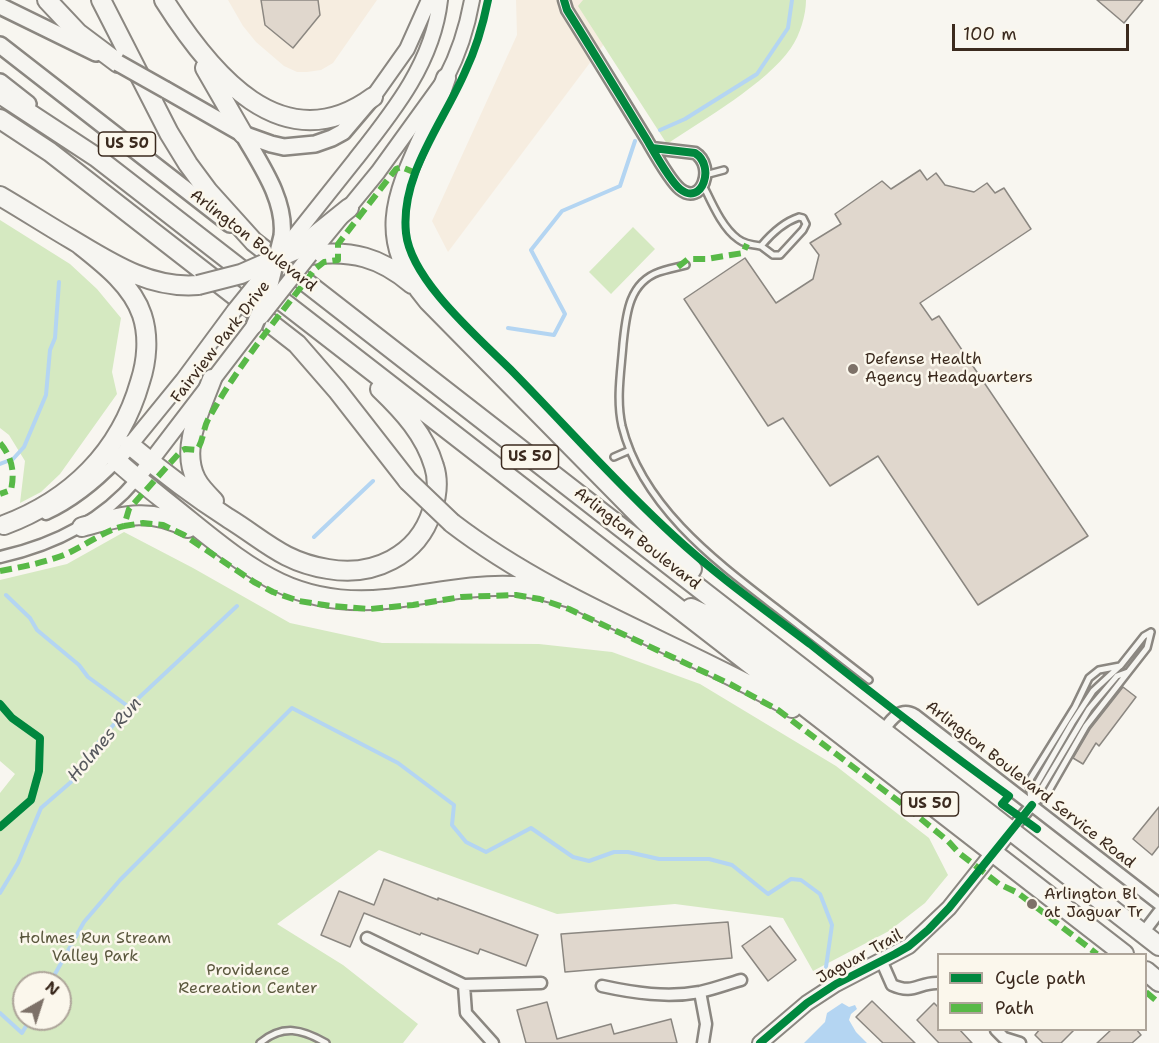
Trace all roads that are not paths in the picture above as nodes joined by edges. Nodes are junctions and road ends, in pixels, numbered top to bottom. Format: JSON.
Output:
{"nodes":[{"id":1,"x":47,"y":0,"type":"edge"},
{"id":2,"x":101,"y":0,"type":"edge"},
{"id":3,"x":164,"y":0,"type":"edge"},
{"id":4,"x":429,"y":0,"type":"edge"},
{"id":5,"x":440,"y":0,"type":"edge"},
{"id":6,"x":472,"y":0,"type":"edge"},
{"id":7,"x":564,"y":0,"type":"edge"},
{"id":8,"x":0,"y":6,"type":"edge"},
{"id":9,"x":181,"y":26,"type":"junction"},
{"id":10,"x":0,"y":45,"type":"edge"},
{"id":11,"x":118,"y":63,"type":"junction"},
{"id":12,"x":446,"y":78,"type":"junction"},
{"id":13,"x":0,"y":82,"type":"edge"},
{"id":14,"x":0,"y":94,"type":"edge"},
{"id":15,"x":373,"y":97,"type":"junction"},
{"id":16,"x":0,"y":120,"type":"edge"},
{"id":17,"x":243,"y":134,"type":"junction"},
{"id":18,"x":652,"y":148,"type":"junction"},
{"id":19,"x":96,"y":157,"type":"junction"},
{"id":20,"x":724,"y":170,"type":"dead end"},
{"id":21,"x":704,"y":180,"type":"junction"},
{"id":22,"x":0,"y":196,"type":"edge"},
{"id":23,"x":349,"y":208,"type":"joint"},
{"id":24,"x":254,"y":242,"type":"junction"},
{"id":25,"x":79,"y":244,"type":"junction"},
{"id":26,"x":295,"y":246,"type":"junction"},
{"id":27,"x":761,"y":246,"type":"junction"},
{"id":28,"x":275,"y":260,"type":"junction"},
{"id":29,"x":686,"y":265,"type":"dead end"},
{"id":30,"x":418,"y":289,"type":"junction"},
{"id":31,"x":290,"y":307,"type":"junction"},
{"id":32,"x":254,"y":326,"type":"junction"},
{"id":33,"x":212,"y":380,"type":"junction"},
{"id":34,"x":130,"y":445,"type":"junction"},
{"id":35,"x":630,"y":450,"type":"junction"},
{"id":36,"x":614,"y":457,"type":"dead end"},
{"id":37,"x":117,"y":461,"type":"junction"},
{"id":38,"x":150,"y":462,"type":"junction"},
{"id":39,"x":137,"y":479,"type":"junction"},
{"id":40,"x":229,"y":518,"type":"junction"},
{"id":41,"x":2,"y":525,"type":"edge"},
{"id":42,"x":82,"y":527,"type":"junction"},
{"id":43,"x":222,"y":547,"type":"junction"},
{"id":44,"x":0,"y":557,"type":"edge"},
{"id":45,"x":659,"y":593,"type":"junction"},
{"id":46,"x":571,"y":598,"type":"junction"},
{"id":47,"x":753,"y":629,"type":"junction"},
{"id":48,"x":1121,"y":665,"type":"junction"},
{"id":49,"x":869,"y":680,"type":"dead end"},
{"id":50,"x":882,"y":731,"type":"junction"},
{"id":51,"x":868,"y":755,"type":"junction"},
{"id":52,"x":1032,"y":805,"type":"junction"},
{"id":53,"x":1011,"y":830,"type":"junction"},
{"id":54,"x":993,"y":853,"type":"junction"},
{"id":55,"x":1159,"y":904,"type":"edge"},
{"id":56,"x":1159,"y":912,"type":"edge"},
{"id":57,"x":1143,"y":933,"type":"junction"},
{"id":58,"x":367,"y":938,"type":"dead end"},
{"id":59,"x":1159,"y":946,"type":"edge"},
{"id":60,"x":1123,"y":953,"type":"edge"},
{"id":61,"x":881,"y":960,"type":"junction"},
{"id":62,"x":1147,"y":972,"type":"edge"},
{"id":63,"x":741,"y":980,"type":"dead end"},
{"id":64,"x":1159,"y":981,"type":"edge"},
{"id":65,"x":937,"y":982,"type":"edge"},
{"id":66,"x":541,"y":983,"type":"dead end"},
{"id":67,"x":464,"y":985,"type":"junction"},
{"id":68,"x":602,"y":986,"type":"dead end"},
{"id":69,"x":700,"y":992,"type":"junction"},
{"id":70,"x":1003,"y":1035,"type":"edge"},
{"id":71,"x":260,"y":1043,"type":"edge"},
{"id":72,"x":326,"y":1043,"type":"edge"},
{"id":73,"x":493,"y":1043,"type":"edge"},
{"id":74,"x":703,"y":1043,"type":"edge"},
{"id":75,"x":760,"y":1043,"type":"edge"},
{"id":76,"x":1020,"y":1043,"type":"edge"}],
"edges":[{"from":1,"to":11,"type":"highway"},
{"from":2,"to":24,"type":"highway"},
{"from":3,"to":9,"type":"highway"},
{"from":4,"to":15,"type":"main road"},
{"from":5,"to":26,"type":"main road","name":"Fairview Park Drive"},
{"from":6,"to":12,"type":"main road"},
{"from":7,"to":18,"type":"street"},
{"from":8,"to":11,"type":"main road"},
{"from":9,"to":15,"type":"highway"},
{"from":9,"to":17,"type":"highway"},
{"from":10,"to":24,"type":"main road","name":"Arlington Boulevard","number":"US 50"},
{"from":11,"to":17,"type":"main road","bridge":true},
{"from":12,"to":23,"type":"main road"},
{"from":12,"to":30,"type":"highway"},
{"from":13,"to":19,"type":"main road","name":"Arlington Boulevard","number":"US 50"},
{"from":14,"to":19,"type":"highway"},
{"from":15,"to":17,"type":"main road"},
{"from":16,"to":46,"type":"highway","bridge":true},
{"from":17,"to":26,"type":"main road"},
{"from":18,"to":21,"type":"street"},
{"from":18,"to":21,"type":"street"},
{"from":19,"to":31,"type":"highway","name":"Arlington Boulevard","number":"US 50"},
{"from":20,"to":21,"type":"lane"},
{"from":21,"to":27,"type":"lane"},
{"from":22,"to":25,"type":"highway"},
{"from":23,"to":26,"type":"highway"},
{"from":24,"to":47,"type":"highway","name":"Arlington Boulevard","number":"US 50"},
{"from":25,"to":28,"type":"highway","bridge":true},
{"from":25,"to":41,"type":"highway"},
{"from":26,"to":28,"type":"highway","bridge":true},
{"from":26,"to":28,"type":"main road","bridge":true},
{"from":26,"to":30,"type":"highway"},
{"from":26,"to":32,"type":"main road","name":"Fairview Park Drive","bridge":true},
{"from":27,"to":27,"type":"lane"},
{"from":28,"to":32,"type":"main road","bridge":true},
{"from":28,"to":34,"type":"main road","name":"Fairview Park Drive","bridge":true},
{"from":29,"to":35,"type":"lane"},
{"from":30,"to":47,"type":"highway"},
{"from":31,"to":40,"type":"highway"},
{"from":31,"to":45,"type":"highway","name":"Arlington Boulevard","number":"US 50"},
{"from":32,"to":33,"type":"main road","name":"Fairview Park Drive"},
{"from":33,"to":38,"type":"main road","name":"Fairview Park Drive"},
{"from":33,"to":40,"type":"highway"},
{"from":34,"to":37,"type":"main road","name":"Fairview Park Drive"},
{"from":34,"to":38,"type":"highway"},
{"from":35,"to":36,"type":"lane"},
{"from":35,"to":49,"type":"lane"},
{"from":37,"to":39,"type":"highway"},
{"from":37,"to":41,"type":"street","name":"Fairview Park Drive"},
{"from":38,"to":39,"type":"main road","name":"Fairview Park Drive"},
{"from":38,"to":40,"type":"highway"},
{"from":39,"to":42,"type":"street","name":"Fairview Park Drive"},
{"from":39,"to":43,"type":"highway"},
{"from":42,"to":43,"type":"highway"},
{"from":42,"to":44,"type":"street","name":"Fairview Park Drive"},
{"from":43,"to":46,"type":"highway"},
{"from":45,"to":51,"type":"highway","name":"Arlington Boulevard","number":"US 50"},
{"from":45,"to":53,"type":"highway"},
{"from":46,"to":51,"type":"highway"},
{"from":47,"to":50,"type":"highway","name":"Arlington Boulevard","number":"US 50"},
{"from":48,"to":52,"type":"lane"},
{"from":48,"to":52,"type":"lane"},
{"from":48,"to":52,"type":"lane"},
{"from":50,"to":52,"type":"street","name":"Arlington Boulevard Service Road"},
{"from":50,"to":53,"type":"highway","name":"Arlington Boulevard","number":"US 50"},
{"from":51,"to":54,"type":"highway","name":"Arlington Boulevard","number":"US 50"},
{"from":52,"to":53,"type":"street"},
{"from":52,"to":55,"type":"street","name":"Arlington Boulevard Service Road"},
{"from":53,"to":54,"type":"main road","name":"Jaguar Trail"},
{"from":53,"to":57,"type":"highway","name":"Arlington Boulevard","number":"US 50"},
{"from":54,"to":60,"type":"highway","name":"Arlington Boulevard","number":"US 50"},
{"from":54,"to":61,"type":"main road","name":"Jaguar Trail"},
{"from":56,"to":57,"type":"street"},
{"from":57,"to":59,"type":"highway","name":"Arlington Boulevard","number":"US 50"},
{"from":58,"to":67,"type":"street"},
{"from":61,"to":65,"type":"street"},
{"from":61,"to":75,"type":"main road","name":"Jaguar Trail"},
{"from":62,"to":64,"type":"highway"},
{"from":63,"to":69,"type":"street"},
{"from":66,"to":67,"type":"street"},
{"from":67,"to":73,"type":"street"},
{"from":68,"to":69,"type":"street"},
{"from":69,"to":74,"type":"street"},
{"from":70,"to":76,"type":"street"},
{"from":71,"to":72,"type":"lane"}]}
